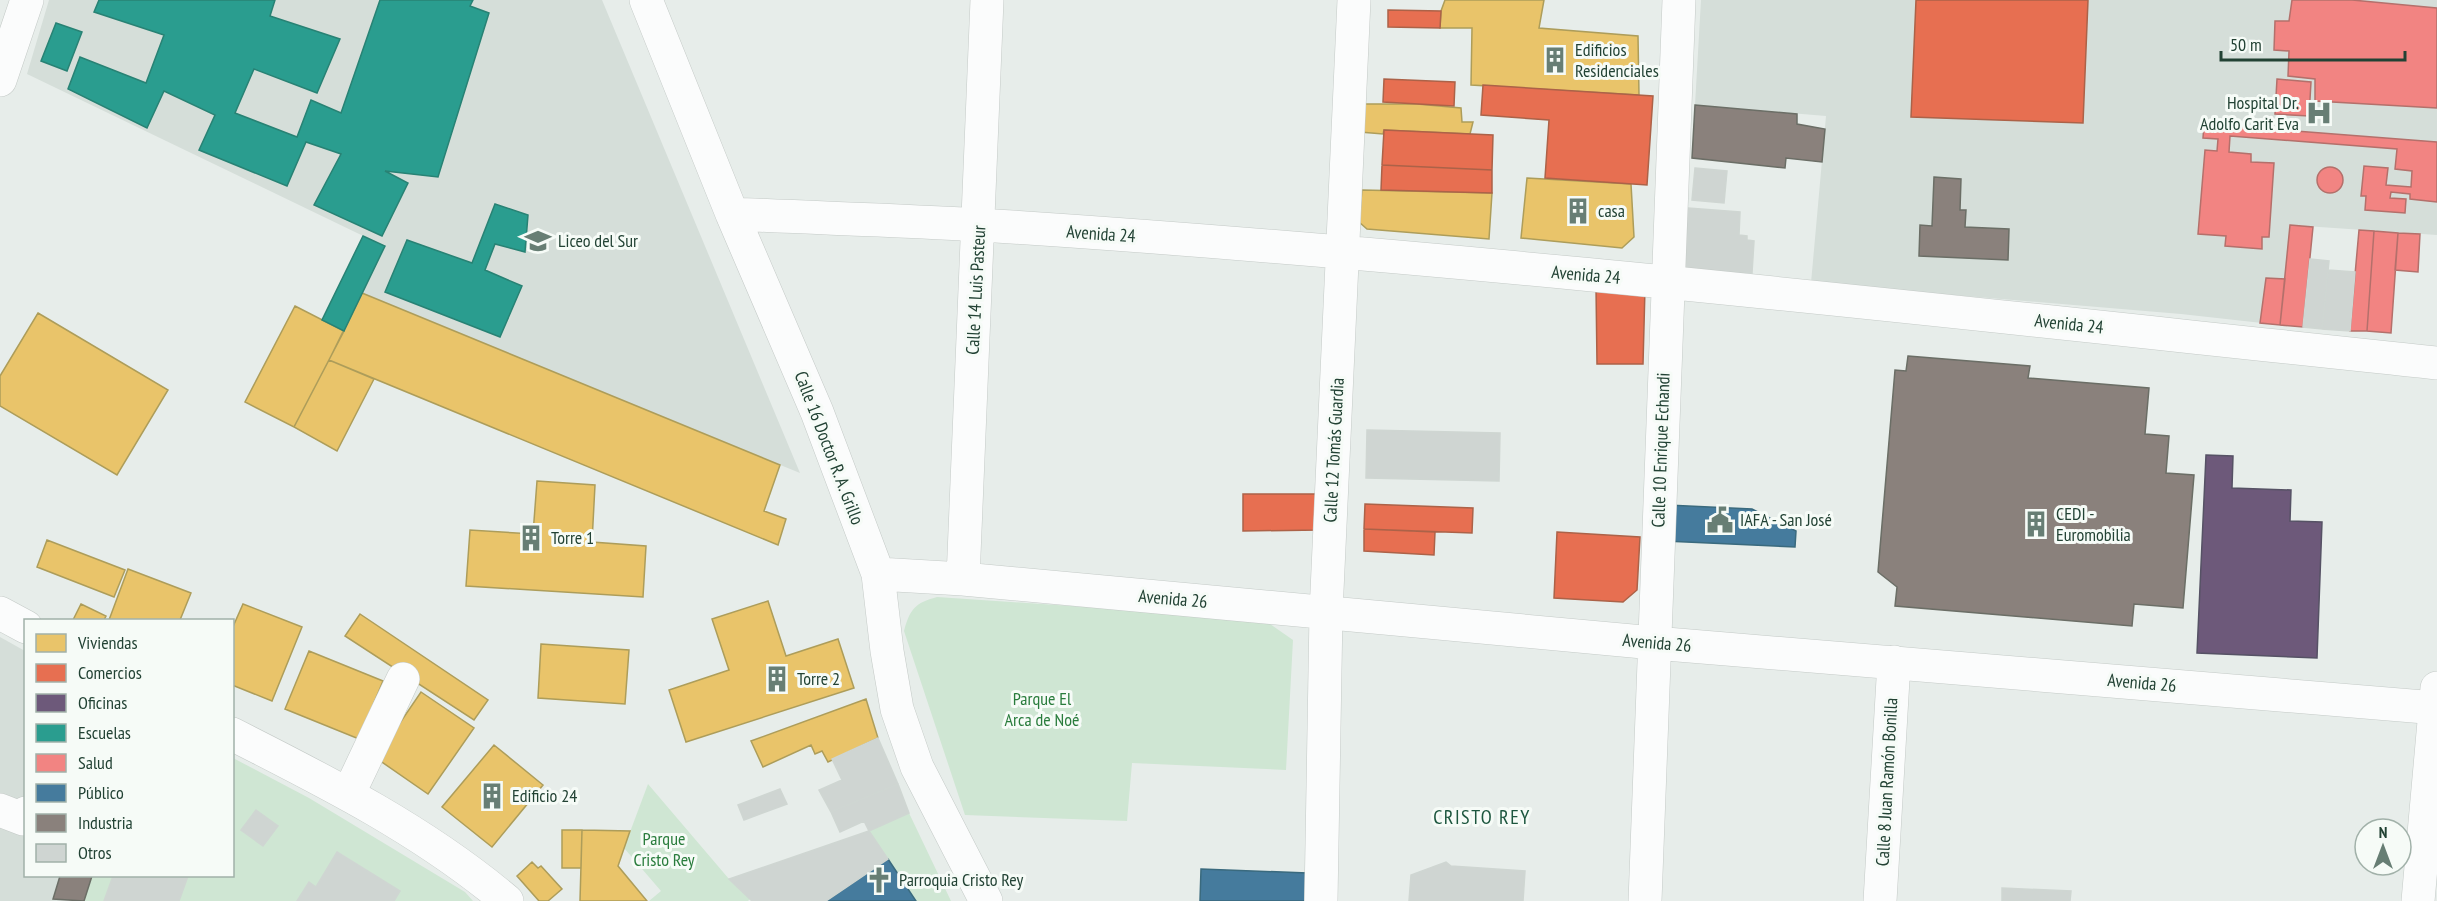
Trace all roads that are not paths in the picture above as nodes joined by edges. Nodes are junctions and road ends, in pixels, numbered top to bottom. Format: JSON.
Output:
{"nodes":[{"id":1,"x":27,"y":0,"type":"edge"},
{"id":2,"x":646,"y":0,"type":"edge"},
{"id":3,"x":987,"y":0,"type":"edge"},
{"id":4,"x":1354,"y":0,"type":"edge"},
{"id":5,"x":1679,"y":0,"type":"edge"},
{"id":6,"x":0,"y":80,"type":"edge"},
{"id":7,"x":732,"y":214,"type":"junction"},
{"id":8,"x":979,"y":225,"type":"junction"},
{"id":9,"x":1344,"y":253,"type":"junction"},
{"id":10,"x":1667,"y":283,"type":"junction"},
{"id":11,"x":2437,"y":363,"type":"edge"},
{"id":12,"x":878,"y":574,"type":"junction"},
{"id":13,"x":963,"y":579,"type":"junction"},
{"id":14,"x":0,"y":613,"type":"edge"},
{"id":15,"x":1326,"y":613,"type":"junction"},
{"id":16,"x":24,"y":626,"type":"edge"},
{"id":17,"x":1654,"y":643,"type":"junction"},
{"id":18,"x":1894,"y":662,"type":"junction"},
{"id":19,"x":403,"y":679,"type":"dead end"},
{"id":20,"x":2436,"y":701,"type":"edge"},
{"id":21,"x":234,"y":735,"type":"edge"},
{"id":22,"x":349,"y":793,"type":"junction"},
{"id":23,"x":0,"y":810,"type":"edge"},
{"id":24,"x":24,"y":817,"type":"edge"},
{"id":25,"x":507,"y":901,"type":"edge"},
{"id":26,"x":986,"y":901,"type":"edge"},
{"id":27,"x":1320,"y":901,"type":"edge"},
{"id":28,"x":1645,"y":901,"type":"edge"},
{"id":29,"x":1880,"y":901,"type":"edge"},
{"id":30,"x":2418,"y":901,"type":"edge"}],
"edges":[{"from":1,"to":6,"type":"street"},
{"from":2,"to":7,"type":"street","name":"Calle 16 Doctor R. A. Grillo"},
{"from":3,"to":8,"type":"street","name":"Calle 14 Luis Pasteur"},
{"from":4,"to":9,"type":"street","name":"Calle 12 Tomás Guardia"},
{"from":5,"to":10,"type":"street","name":"Calle 10 Enrique Echandi"},
{"from":7,"to":8,"type":"street","name":"Avenida 24"},
{"from":7,"to":12,"type":"street","name":"Calle 16 Doctor R. A. Grillo"},
{"from":8,"to":9,"type":"street","name":"Avenida 24"},
{"from":8,"to":13,"type":"street","name":"Calle 14 Luis Pasteur"},
{"from":9,"to":10,"type":"street","name":"Avenida 24"},
{"from":9,"to":15,"type":"street","name":"Calle 12 Tomás Guardia"},
{"from":10,"to":11,"type":"street","name":"Avenida 24"},
{"from":10,"to":17,"type":"street","name":"Calle 10 Enrique Echandi"},
{"from":12,"to":13,"type":"street","name":"Avenida 26"},
{"from":12,"to":26,"type":"street","name":"Calle 16 Doctor R. A. Grillo"},
{"from":13,"to":15,"type":"street","name":"Avenida 26"},
{"from":14,"to":16,"type":"street"},
{"from":15,"to":17,"type":"street","name":"Avenida 26"},
{"from":15,"to":27,"type":"street","name":"Calle 12 Tomás Guardia"},
{"from":17,"to":18,"type":"street","name":"Avenida 26"},
{"from":17,"to":28,"type":"street","name":"Calle 10 Enrique Echandi"},
{"from":18,"to":20,"type":"street","name":"Avenida 26"},
{"from":18,"to":29,"type":"street","name":"Calle 8 Juan Ramón Bonilla"},
{"from":19,"to":22,"type":"street"},
{"from":20,"to":30,"type":"street"},
{"from":21,"to":22,"type":"street"},
{"from":22,"to":25,"type":"street"},
{"from":23,"to":24,"type":"street"}]}
